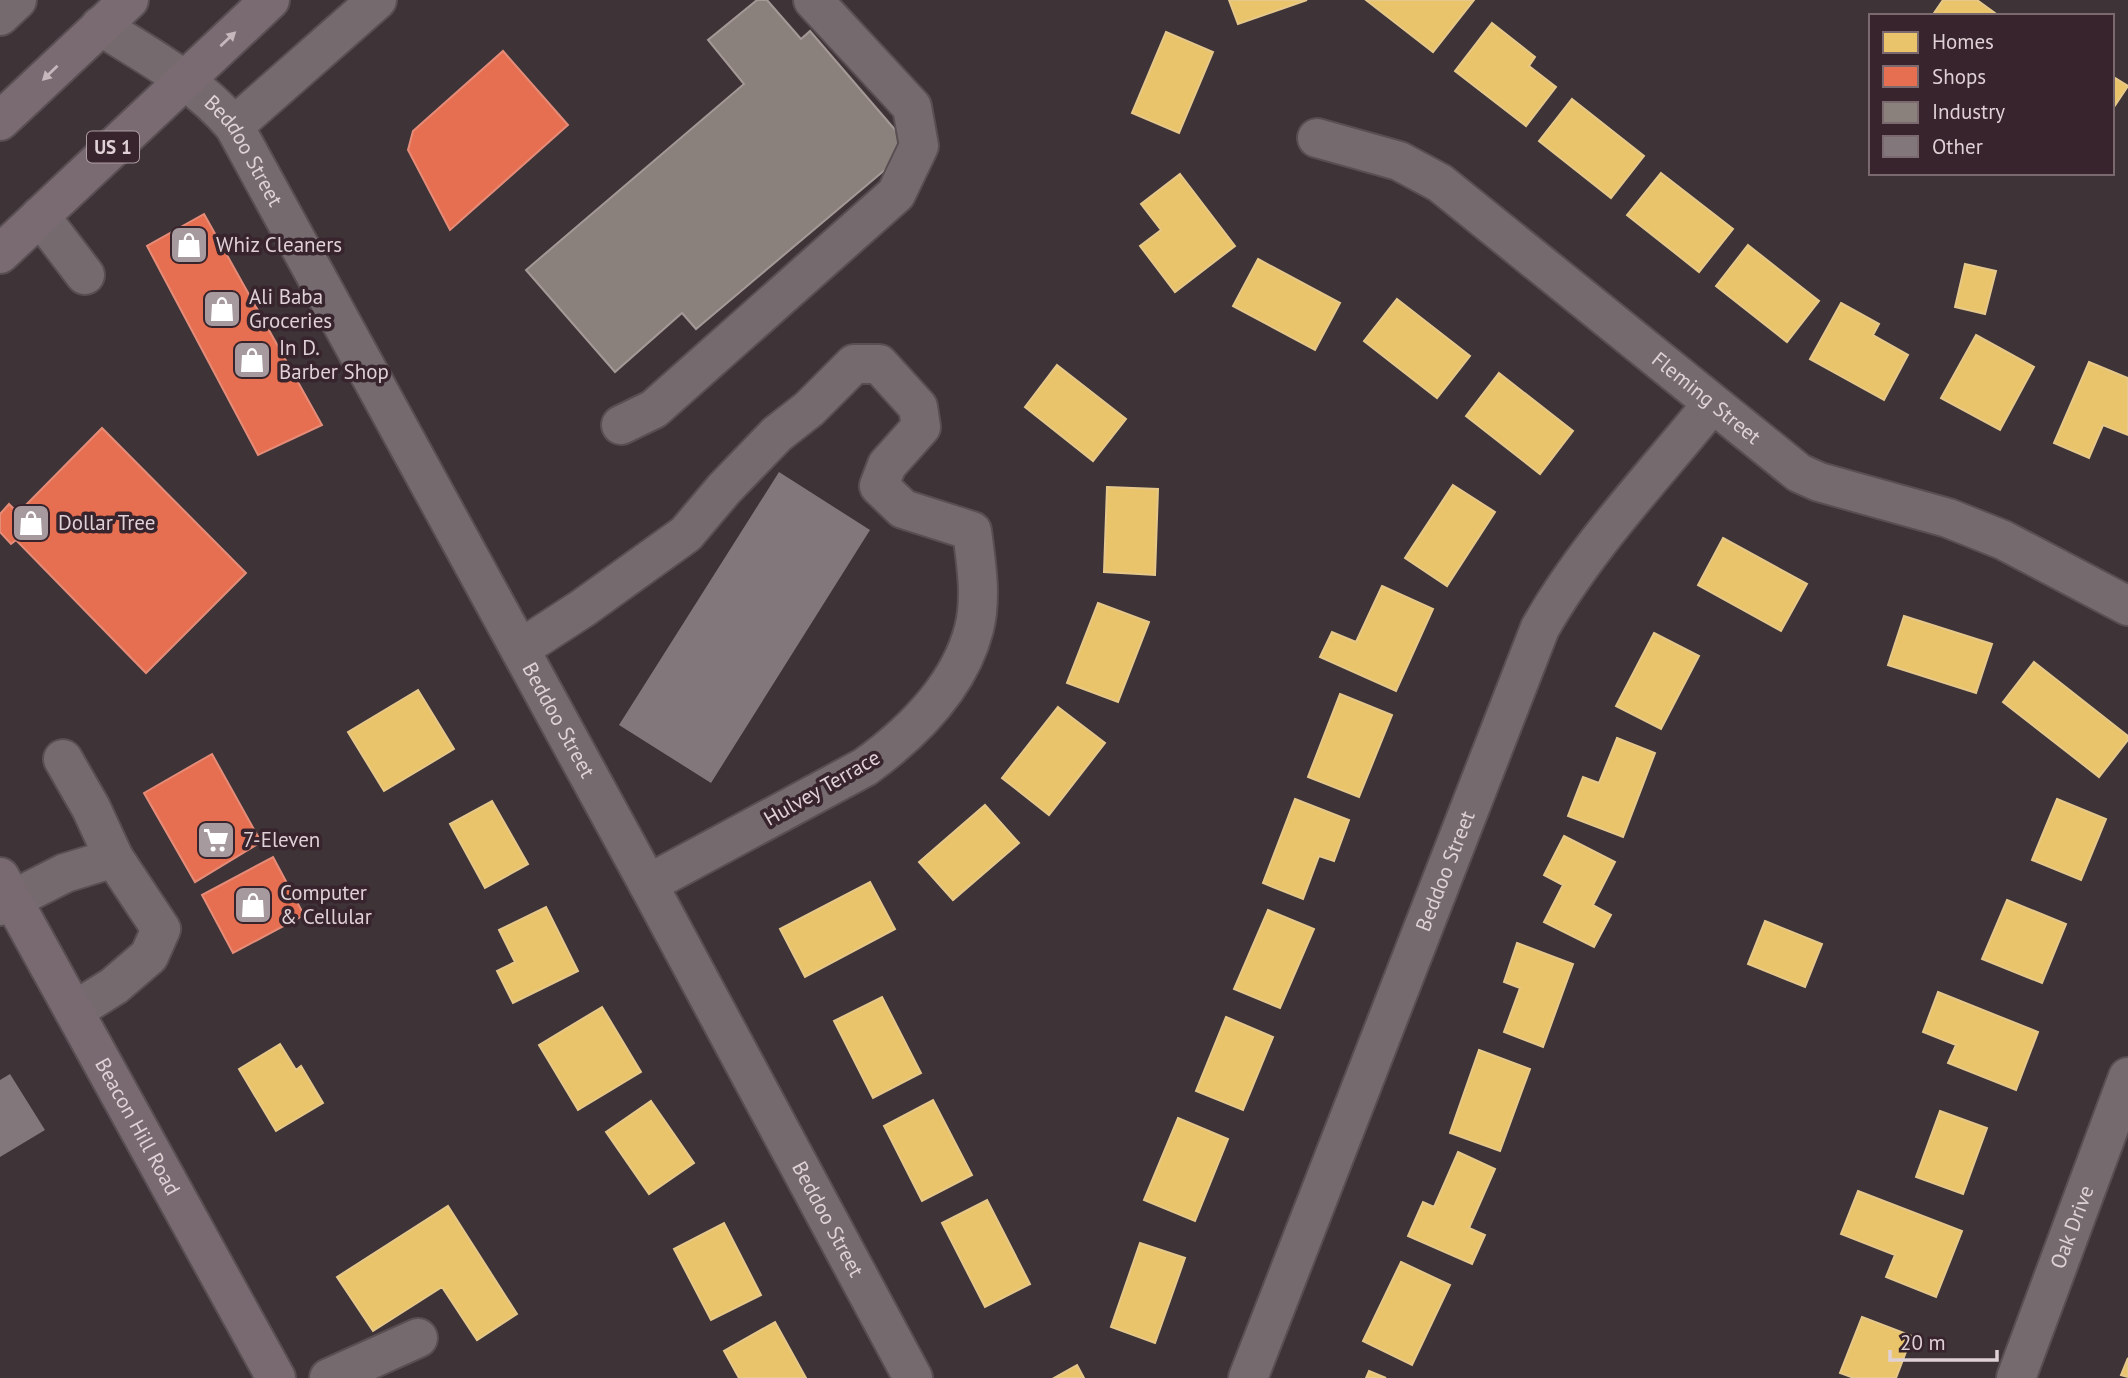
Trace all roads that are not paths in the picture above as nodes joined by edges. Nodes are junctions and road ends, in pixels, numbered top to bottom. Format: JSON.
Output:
{"nodes":[{"id":1,"x":17,"y":0,"type":"edge"},
{"id":2,"x":128,"y":0,"type":"edge"},
{"id":3,"x":270,"y":0,"type":"edge"},
{"id":4,"x":377,"y":0,"type":"edge"},
{"id":5,"x":813,"y":0,"type":"edge"},
{"id":6,"x":0,"y":16,"type":"edge"},
{"id":7,"x":100,"y":26,"type":"junction"},
{"id":8,"x":185,"y":78,"type":"junction"},
{"id":9,"x":0,"y":121,"type":"edge"},
{"id":10,"x":234,"y":126,"type":"junction"},
{"id":11,"x":1317,"y":138,"type":"dead end"},
{"id":12,"x":40,"y":216,"type":"junction"},
{"id":13,"x":0,"y":254,"type":"edge"},
{"id":14,"x":85,"y":275,"type":"dead end"},
{"id":15,"x":1712,"y":404,"type":"junction"},
{"id":16,"x":621,"y":425,"type":"dead end"},
{"id":17,"x":2128,"y":606,"type":"edge"},
{"id":18,"x":520,"y":649,"type":"junction"},
{"id":19,"x":63,"y":760,"type":"dead end"},
{"id":20,"x":114,"y":858,"type":"junction"},
{"id":21,"x":648,"y":884,"type":"junction"},
{"id":22,"x":4,"y":894,"type":"edge"},
{"id":23,"x":74,"y":1012,"type":"junction"},
{"id":24,"x":2128,"y":1077,"type":"edge"},
{"id":25,"x":418,"y":1338,"type":"dead end"},
{"id":26,"x":276,"y":1378,"type":"edge"},
{"id":27,"x":330,"y":1378,"type":"edge"},
{"id":28,"x":913,"y":1378,"type":"edge"},
{"id":29,"x":1248,"y":1378,"type":"edge"},
{"id":30,"x":2015,"y":1378,"type":"edge"}],
"edges":[{"from":1,"to":6,"type":"street"},
{"from":2,"to":7,"type":"highway"},
{"from":8,"to":3,"type":"highway","number":"US 1","one_way":true},
{"from":4,"to":10,"type":"street"},
{"from":5,"to":16,"type":"street"},
{"from":7,"to":8,"type":"street","name":"Beddoo Street"},
{"from":7,"to":9,"type":"highway","one_way":true},
{"from":8,"to":10,"type":"street","name":"Beddoo Street"},
{"from":8,"to":12,"type":"highway","number":"US 1"},
{"from":10,"to":18,"type":"street","name":"Beddoo Street"},
{"from":11,"to":15,"type":"street","name":"Fleming Street"},
{"from":12,"to":13,"type":"highway","number":"US 1"},
{"from":12,"to":14,"type":"street"},
{"from":15,"to":17,"type":"street","name":"Fleming Street"},
{"from":15,"to":29,"type":"street","name":"Beddoo Street"},
{"from":18,"to":21,"type":"street","name":"Beddoo Street"},
{"from":18,"to":21,"type":"street","name":"Hulvey Terrace"},
{"from":19,"to":20,"type":"street"},
{"from":20,"to":22,"type":"street"},
{"from":20,"to":23,"type":"street"},
{"from":21,"to":28,"type":"street","name":"Beddoo Street"},
{"from":22,"to":23,"type":"main road","name":"Beacon Hill Road"},
{"from":23,"to":26,"type":"main road","name":"Beacon Hill Road"},
{"from":24,"to":30,"type":"street","name":"Oak Drive"},
{"from":25,"to":27,"type":"street"}]}
